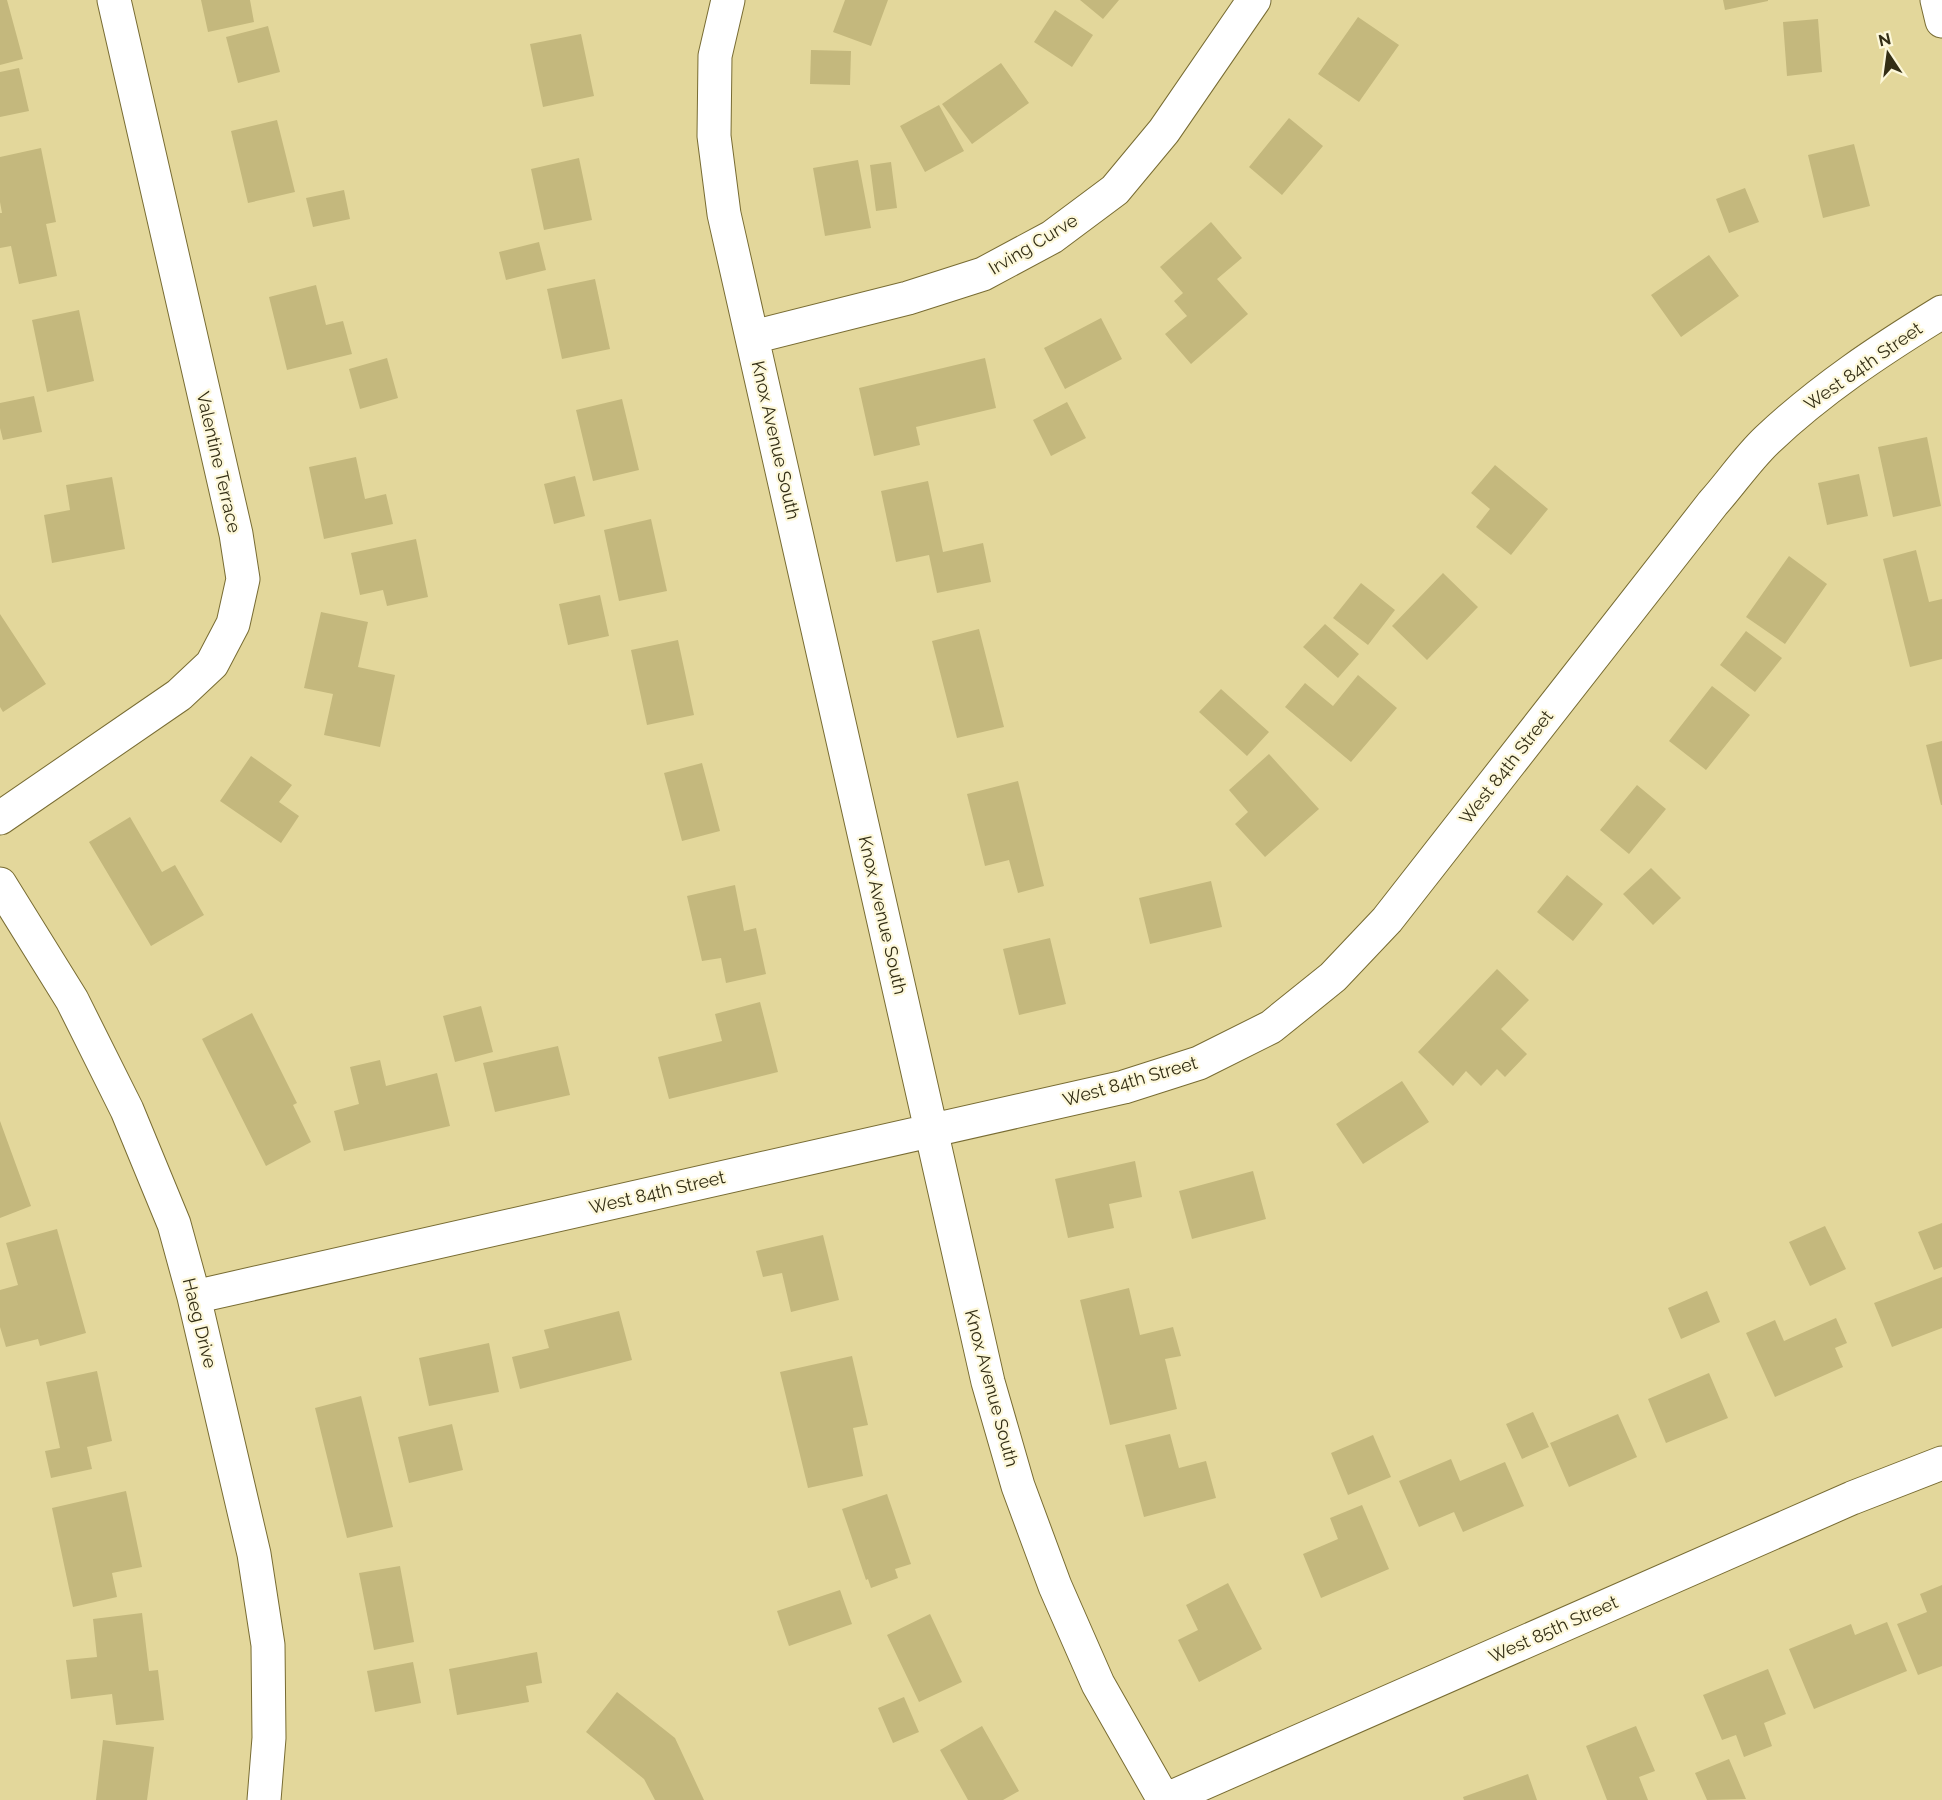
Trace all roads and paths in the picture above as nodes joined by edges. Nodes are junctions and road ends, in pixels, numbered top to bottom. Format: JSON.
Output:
{"nodes":[{"id":1,"x":114,"y":0,"type":"edge"},
{"id":2,"x":728,"y":0,"type":"edge"},
{"id":3,"x":1254,"y":0,"type":"edge"},
{"id":4,"x":1937,"y":0,"type":"edge"},
{"id":5,"x":1942,"y":21,"type":"edge"},
{"id":6,"x":1942,"y":312,"type":"edge"},
{"id":7,"x":753,"y":337,"type":"junction"},
{"id":8,"x":0,"y":818,"type":"edge"},
{"id":9,"x":0,"y":884,"type":"edge"},
{"id":10,"x":931,"y":1130,"type":"junction"},
{"id":11,"x":194,"y":1297,"type":"junction"},
{"id":12,"x":1942,"y":1463,"type":"edge"},
{"id":13,"x":264,"y":1800,"type":"edge"},
{"id":14,"x":1165,"y":1800,"type":"edge"}],
"edges":[{"from":1,"to":8,"type":"street","name":"Valentine Terrace"},
{"from":2,"to":7,"type":"street","name":"Knox Avenue South"},
{"from":3,"to":7,"type":"street","name":"Irving Curve"},
{"from":4,"to":5,"type":"street"},
{"from":6,"to":10,"type":"street","name":"West 84th Street"},
{"from":7,"to":10,"type":"street","name":"Knox Avenue South"},
{"from":9,"to":11,"type":"street","name":"Haeg Drive"},
{"from":10,"to":11,"type":"street","name":"West 84th Street"},
{"from":10,"to":14,"type":"street","name":"Knox Avenue South"},
{"from":11,"to":13,"type":"street","name":"Haeg Drive"},
{"from":12,"to":14,"type":"street","name":"West 85th Street"}]}
